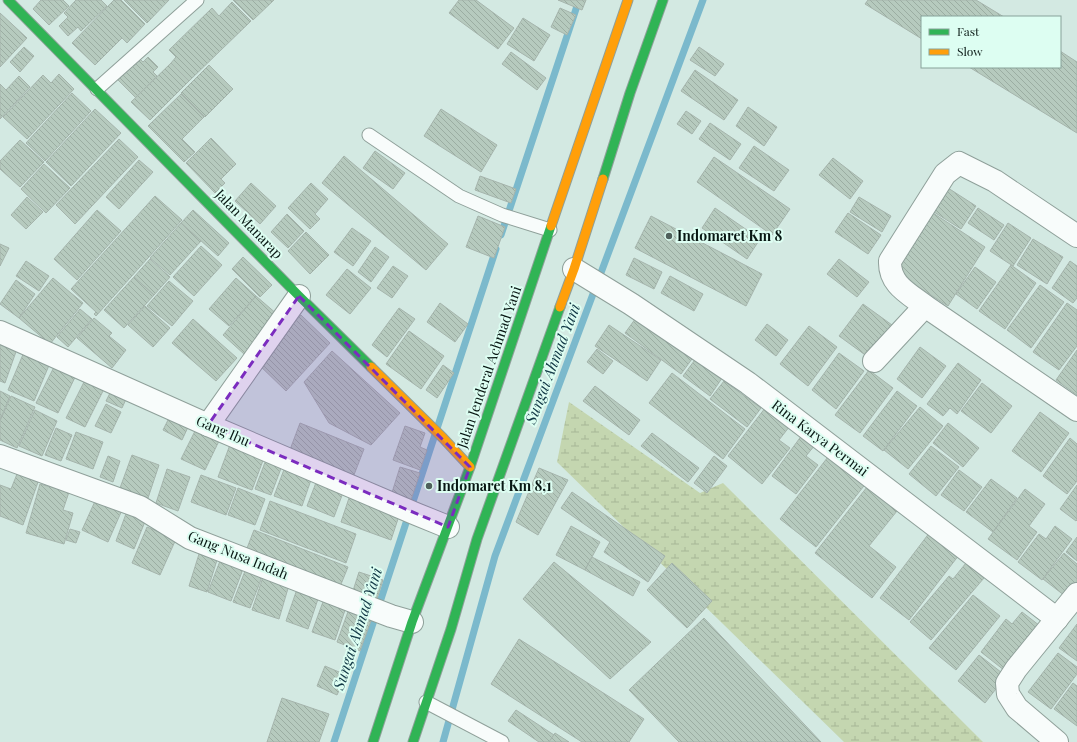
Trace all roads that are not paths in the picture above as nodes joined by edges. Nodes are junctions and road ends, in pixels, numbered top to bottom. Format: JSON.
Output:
{"nodes":[{"id":1,"x":8,"y":0,"type":"edge"},
{"id":2,"x":197,"y":0,"type":"edge"},
{"id":3,"x":663,"y":0,"type":"edge"},
{"id":4,"x":625,"y":1,"type":"edge"},
{"id":5,"x":97,"y":89,"type":"junction"},
{"id":6,"x":619,"y":92,"type":"dead end"},
{"id":7,"x":630,"y":93,"type":"junction"},
{"id":8,"x":369,"y":135,"type":"dead end"},
{"id":9,"x":550,"y":230,"type":"junction"},
{"id":10,"x":1077,"y":236,"type":"edge"},
{"id":11,"x":574,"y":269,"type":"junction"},
{"id":12,"x":299,"y":296,"type":"junction"},
{"id":13,"x":925,"y":306,"type":"junction"},
{"id":14,"x":0,"y":332,"type":"edge"},
{"id":15,"x":874,"y":361,"type":"dead end"},
{"id":16,"x":1077,"y":410,"type":"edge"},
{"id":17,"x":208,"y":425,"type":"junction"},
{"id":18,"x":0,"y":456,"type":"edge"},
{"id":19,"x":470,"y":467,"type":"junction"},
{"id":20,"x":448,"y":527,"type":"junction"},
{"id":21,"x":1077,"y":594,"type":"edge"},
{"id":22,"x":1057,"y":619,"type":"junction"},
{"id":23,"x":412,"y":622,"type":"junction"},
{"id":24,"x":426,"y":702,"type":"junction"},
{"id":25,"x":373,"y":742,"type":"edge"},
{"id":26,"x":413,"y":742,"type":"edge"},
{"id":27,"x":502,"y":742,"type":"edge"},
{"id":28,"x":1057,"y":742,"type":"edge"}],
"edges":[{"from":1,"to":5,"type":"main road","name":"Jalan Manarap"},
{"from":2,"to":5,"type":"lane"},
{"from":3,"to":7,"type":"main road"},
{"from":4,"to":9,"type":"main road","name":"Jalan Jenderal Achmad Yani"},
{"from":5,"to":12,"type":"main road","name":"Jalan Manarap"},
{"from":6,"to":7,"type":"main road"},
{"from":7,"to":11,"type":"main road"},
{"from":8,"to":9,"type":"lane"},
{"from":9,"to":19,"type":"main road","name":"Jalan Jenderal Achmad Yani"},
{"from":10,"to":13,"type":"street"},
{"from":11,"to":22,"type":"street","name":"Rina Karya Permai"},
{"from":11,"to":24,"type":"main road"},
{"from":12,"to":17,"type":"street"},
{"from":12,"to":19,"type":"main road","name":"Jalan Manarap"},
{"from":13,"to":15,"type":"street"},
{"from":13,"to":16,"type":"street"},
{"from":14,"to":17,"type":"street","name":"Gang Ibu"},
{"from":17,"to":20,"type":"street","name":"Gang Ibu"},
{"from":18,"to":23,"type":"street","name":"Gang Nusa Indah"},
{"from":19,"to":20,"type":"main road","name":"Jalan Jenderal Achmad Yani"},
{"from":20,"to":23,"type":"main road","name":"Jalan Jenderal Achmad Yani"},
{"from":21,"to":22,"type":"street"},
{"from":22,"to":28,"type":"street"},
{"from":23,"to":25,"type":"main road","name":"Jalan Jenderal Achmad Yani"},
{"from":24,"to":26,"type":"main road"},
{"from":24,"to":27,"type":"lane"}]}
